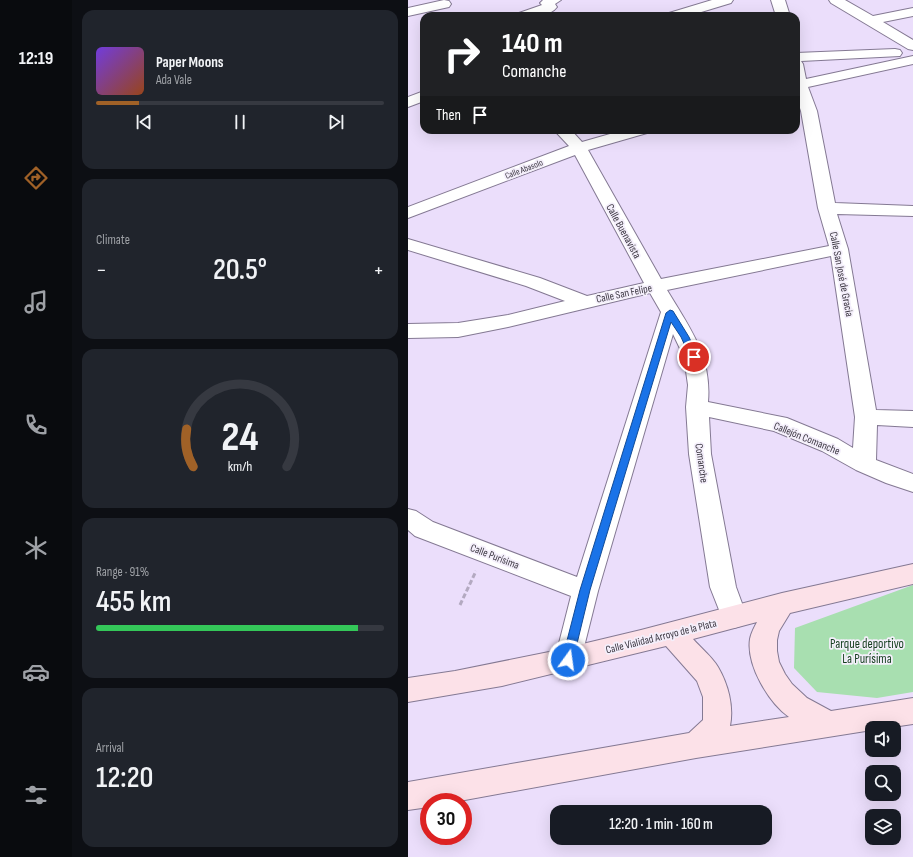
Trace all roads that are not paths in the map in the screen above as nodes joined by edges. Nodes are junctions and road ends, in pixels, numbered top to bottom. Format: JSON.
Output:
{"nodes":[{"id":1,"x":554,"y":0,"type":"edge"},
{"id":2,"x":726,"y":0,"type":"edge"},
{"id":3,"x":778,"y":0,"type":"edge"},
{"id":4,"x":859,"y":0,"type":"edge"},
{"id":5,"x":839,"y":2,"type":"edge"},
{"id":6,"x":445,"y":5,"type":"edge"},
{"id":7,"x":408,"y":12,"type":"edge"},
{"id":8,"x":536,"y":12,"type":"edge"},
{"id":9,"x":687,"y":12,"type":"edge"},
{"id":10,"x":782,"y":12,"type":"edge"},
{"id":11,"x":913,"y":12,"type":"edge"},
{"id":12,"x":870,"y":21,"type":"junction"},
{"id":13,"x":913,"y":46,"type":"edge"},
{"id":14,"x":913,"y":55,"type":"edge"},
{"id":15,"x":800,"y":57,"type":"edge"},
{"id":16,"x":913,"y":60,"type":"edge"},
{"id":17,"x":800,"y":83,"type":"edge"},
{"id":18,"x":800,"y":91,"type":"edge"},
{"id":19,"x":420,"y":98,"type":"edge"},
{"id":20,"x":408,"y":102,"type":"edge"},
{"id":21,"x":566,"y":134,"type":"edge"},
{"id":22,"x":627,"y":134,"type":"edge"},
{"id":23,"x":579,"y":148,"type":"junction"},
{"id":24,"x":827,"y":208,"type":"junction"},
{"id":25,"x":913,"y":211,"type":"edge"},
{"id":26,"x":408,"y":213,"type":"edge"},
{"id":27,"x":408,"y":244,"type":"edge"},
{"id":28,"x":839,"y":249,"type":"junction"},
{"id":29,"x":655,"y":286,"type":"junction"},
{"id":30,"x":585,"y":302,"type":"junction"},
{"id":31,"x":670,"y":313,"type":"junction"},
{"id":32,"x":408,"y":331,"type":"edge"},
{"id":33,"x":697,"y":406,"type":"junction"},
{"id":34,"x":866,"y":417,"type":"junction"},
{"id":35,"x":913,"y":419,"type":"edge"},
{"id":36,"x":864,"y":464,"type":"junction"},
{"id":37,"x":913,"y":483,"type":"edge"},
{"id":38,"x":408,"y":518,"type":"edge"},
{"id":39,"x":913,"y":574,"type":"edge"},
{"id":40,"x":585,"y":590,"type":"junction"},
{"id":41,"x":782,"y":604,"type":"junction"},
{"id":42,"x":734,"y":617,"type":"junction"},
{"id":43,"x":671,"y":634,"type":"junction"},
{"id":44,"x":568,"y":660,"type":"junction"},
{"id":45,"x":408,"y":690,"type":"edge"},
{"id":46,"x":913,"y":711,"type":"edge"},
{"id":47,"x":830,"y":724,"type":"junction"},
{"id":48,"x":696,"y":745,"type":"junction"},
{"id":49,"x":408,"y":796,"type":"edge"}],
"edges":[{"from":1,"to":8,"type":"street"},
{"from":2,"to":9,"type":"street"},
{"from":3,"to":10,"type":"street"},
{"from":4,"to":5,"type":"street"},
{"from":5,"to":12,"type":"street"},
{"from":6,"to":7,"type":"street"},
{"from":11,"to":12,"type":"street"},
{"from":12,"to":13,"type":"street"},
{"from":14,"to":15,"type":"street"},
{"from":16,"to":17,"type":"street"},
{"from":18,"to":24,"type":"street","name":"Calle San José de Gracia"},
{"from":19,"to":20,"type":"street"},
{"from":21,"to":23,"type":"street","name":"Calle Buenavista"},
{"from":22,"to":23,"type":"street","name":"Calle Abasolo"},
{"from":23,"to":26,"type":"street","name":"Calle Abasolo"},
{"from":23,"to":29,"type":"street","name":"Calle Buenavista"},
{"from":24,"to":25,"type":"street"},
{"from":24,"to":28,"type":"street","name":"Calle San José de Gracia"},
{"from":27,"to":30,"type":"street"},
{"from":28,"to":29,"type":"street","name":"Calle San Felipe"},
{"from":28,"to":34,"type":"street","name":"Calle San José de Gracia"},
{"from":29,"to":30,"type":"street","name":"Calle San Felipe"},
{"from":29,"to":31,"type":"street","name":"Calle Buenavista"},
{"from":30,"to":32,"type":"street","name":"Calle San Felipe"},
{"from":31,"to":33,"type":"street","name":"Comanche"},
{"from":31,"to":40,"type":"street"},
{"from":33,"to":36,"type":"street","name":"Callejón Comanche"},
{"from":33,"to":42,"type":"street","name":"Comanche"},
{"from":34,"to":35,"type":"street"},
{"from":34,"to":36,"type":"street","name":"Calle San José de Gracia"},
{"from":36,"to":37,"type":"street","name":"Callejón Comanche"},
{"from":38,"to":40,"type":"street","name":"Calle Purísima"},
{"from":39,"to":41,"type":"main road","name":"Calle Vialidad Arroyo de la Plata"},
{"from":40,"to":44,"type":"street"},
{"from":41,"to":42,"type":"main road","name":"Calle Vialidad Arroyo de la Plata"},
{"from":41,"to":47,"type":"main road"},
{"from":42,"to":43,"type":"main road","name":"Calle Vialidad Arroyo de la Plata"},
{"from":43,"to":44,"type":"main road","name":"Calle Vialidad Arroyo de la Plata"},
{"from":43,"to":48,"type":"main road"},
{"from":44,"to":45,"type":"main road","name":"Calle Vialidad Arroyo de la Plata"},
{"from":46,"to":47,"type":"main road"},
{"from":47,"to":48,"type":"main road"},
{"from":48,"to":49,"type":"main road"}]}
